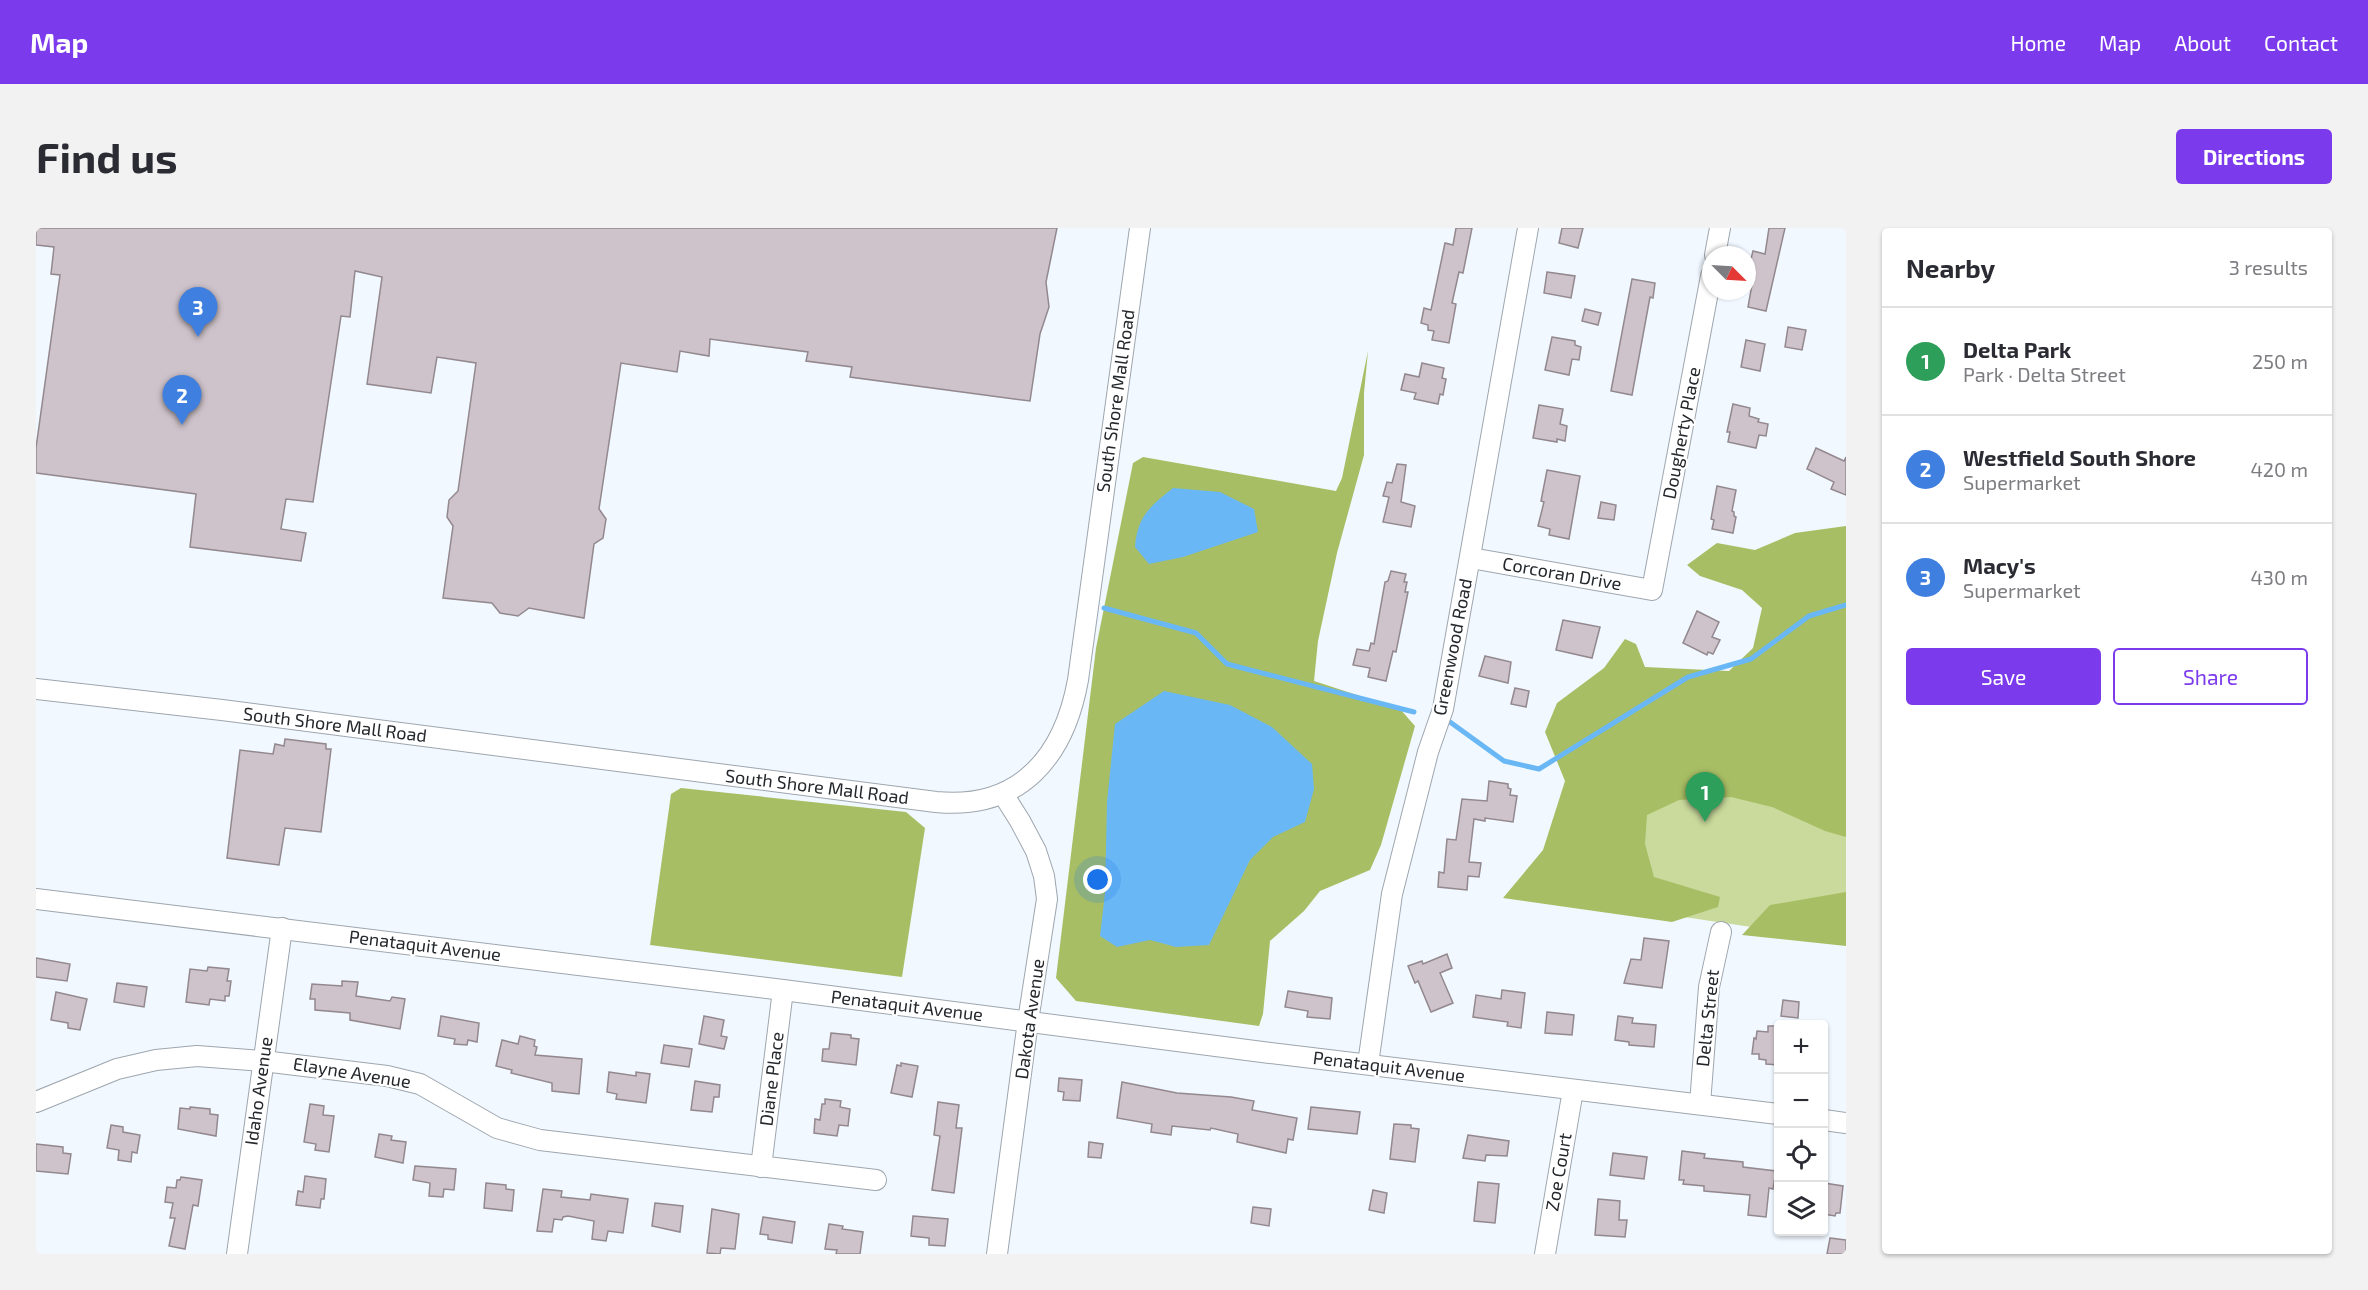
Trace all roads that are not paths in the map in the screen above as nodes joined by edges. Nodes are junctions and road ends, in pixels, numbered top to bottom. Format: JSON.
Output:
{"nodes":[{"id":1,"x":1140,"y":228,"type":"edge"},
{"id":2,"x":1528,"y":228,"type":"edge"},
{"id":3,"x":1720,"y":228,"type":"edge"},
{"id":4,"x":1717,"y":246,"type":"edge"},
{"id":5,"x":1706,"y":300,"type":"edge"},
{"id":6,"x":1471,"y":558,"type":"junction"},
{"id":7,"x":1652,"y":590,"type":"joint"},
{"id":8,"x":36,"y":689,"type":"edge"},
{"id":9,"x":1003,"y":794,"type":"junction"},
{"id":10,"x":36,"y":899,"type":"edge"},
{"id":11,"x":282,"y":928,"type":"junction"},
{"id":12,"x":1721,"y":932,"type":"dead end"},
{"id":13,"x":783,"y":990,"type":"junction"},
{"id":14,"x":1028,"y":1021,"type":"junction"},
{"id":15,"x":263,"y":1061,"type":"junction"},
{"id":16,"x":1368,"y":1064,"type":"junction"},
{"id":17,"x":1573,"y":1090,"type":"junction"},
{"id":18,"x":36,"y":1102,"type":"edge"},
{"id":19,"x":1700,"y":1104,"type":"junction"},
{"id":20,"x":1774,"y":1113,"type":"edge"},
{"id":21,"x":1828,"y":1121,"type":"edge"},
{"id":22,"x":1846,"y":1123,"type":"edge"},
{"id":23,"x":761,"y":1167,"type":"junction"},
{"id":24,"x":876,"y":1180,"type":"dead end"},
{"id":25,"x":237,"y":1254,"type":"edge"},
{"id":26,"x":998,"y":1254,"type":"edge"},
{"id":27,"x":1545,"y":1254,"type":"edge"}],
"edges":[{"from":1,"to":9,"type":"street","name":"South Shore Mall Road"},
{"from":2,"to":6,"type":"street","name":"Greenwood Road"},
{"from":3,"to":4,"type":"street"},
{"from":5,"to":7,"type":"street","name":"Dougherty Place"},
{"from":6,"to":7,"type":"street","name":"Corcoran Drive"},
{"from":6,"to":16,"type":"street","name":"Greenwood Road"},
{"from":8,"to":9,"type":"street","name":"South Shore Mall Road"},
{"from":9,"to":14,"type":"street","name":"Dakota Avenue"},
{"from":10,"to":11,"type":"street","name":"Penataquit Avenue"},
{"from":11,"to":13,"type":"street","name":"Penataquit Avenue"},
{"from":11,"to":15,"type":"street","name":"Idaho Avenue"},
{"from":12,"to":19,"type":"street","name":"Delta Street"},
{"from":13,"to":14,"type":"street","name":"Penataquit Avenue"},
{"from":13,"to":23,"type":"street","name":"Diane Place"},
{"from":14,"to":16,"type":"street","name":"Penataquit Avenue"},
{"from":14,"to":26,"type":"street","name":"Dakota Avenue"},
{"from":15,"to":18,"type":"street","name":"Elayne Avenue"},
{"from":15,"to":23,"type":"street","name":"Elayne Avenue"},
{"from":15,"to":25,"type":"street","name":"Idaho Avenue"},
{"from":16,"to":17,"type":"street","name":"Penataquit Avenue"},
{"from":17,"to":19,"type":"street","name":"Penataquit Avenue"},
{"from":17,"to":27,"type":"street","name":"Zoe Court"},
{"from":19,"to":20,"type":"street","name":"Penataquit Avenue"},
{"from":21,"to":22,"type":"street"},
{"from":23,"to":24,"type":"street","name":"Elayne Avenue"}]}
